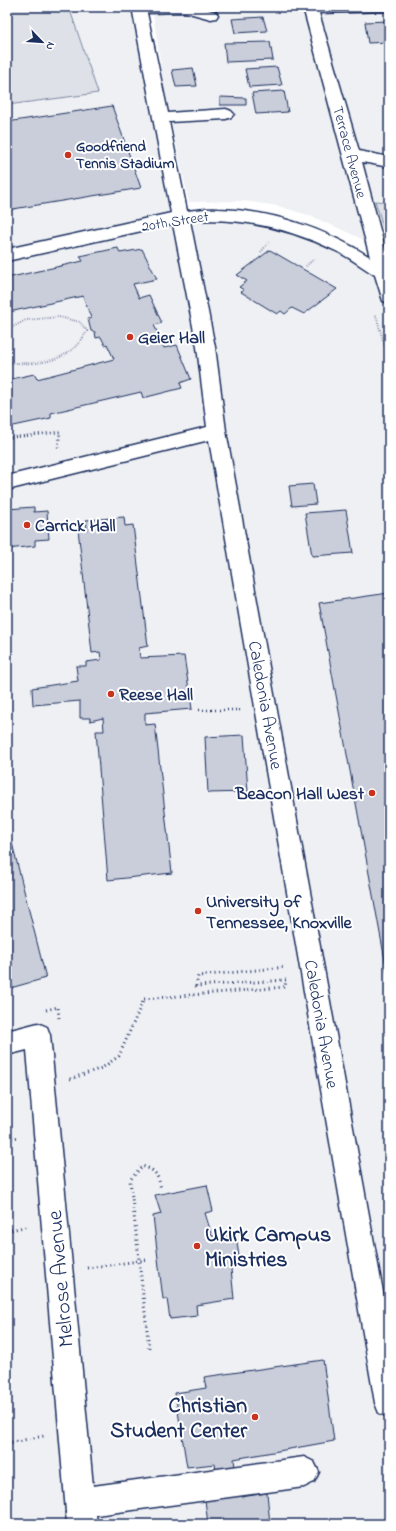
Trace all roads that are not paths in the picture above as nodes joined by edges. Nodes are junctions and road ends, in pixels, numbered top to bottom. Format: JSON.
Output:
{"nodes":[{"id":1,"x":389,"y":7,"type":"edge"},
{"id":2,"x":139,"y":8,"type":"edge"},
{"id":3,"x":310,"y":8,"type":"edge"},
{"id":4,"x":211,"y":15,"type":"dead end"},
{"id":5,"x":226,"y":114,"type":"dead end"},
{"id":6,"x":160,"y":118,"type":"junction"},
{"id":7,"x":352,"y":155,"type":"junction"},
{"id":8,"x":389,"y":162,"type":"edge"},
{"id":9,"x":179,"y":217,"type":"junction"},
{"id":10,"x":7,"y":255,"type":"edge"},
{"id":11,"x":382,"y":272,"type":"junction"},
{"id":12,"x":389,"y":297,"type":"edge"},
{"id":13,"x":217,"y":431,"type":"junction"},
{"id":14,"x":7,"y":483,"type":"edge"},
{"id":15,"x":7,"y":1043,"type":"edge"},
{"id":16,"x":389,"y":1403,"type":"edge"},
{"id":17,"x":304,"y":1472,"type":"dead end"},
{"id":18,"x":81,"y":1514,"type":"edge"}],
"edges":[{"from":1,"to":3,"type":"street"},
{"from":2,"to":4,"type":"street"},
{"from":2,"to":6,"type":"street","name":"Caledonia Avenue"},
{"from":3,"to":7,"type":"street","name":"Terrace Avenue"},
{"from":5,"to":6,"type":"street"},
{"from":6,"to":9,"type":"street","name":"Caledonia Avenue"},
{"from":7,"to":8,"type":"street"},
{"from":7,"to":11,"type":"street","name":"Terrace Avenue"},
{"from":9,"to":10,"type":"street","name":"20th Street"},
{"from":9,"to":11,"type":"street","name":"20th Street"},
{"from":9,"to":13,"type":"street","name":"Caledonia Avenue"},
{"from":11,"to":12,"type":"street","name":"Terrace Avenue"},
{"from":13,"to":14,"type":"street"},
{"from":13,"to":16,"type":"street","name":"Caledonia Avenue"},
{"from":15,"to":18,"type":"street","name":"Melrose Avenue"},
{"from":17,"to":18,"type":"street"}]}
